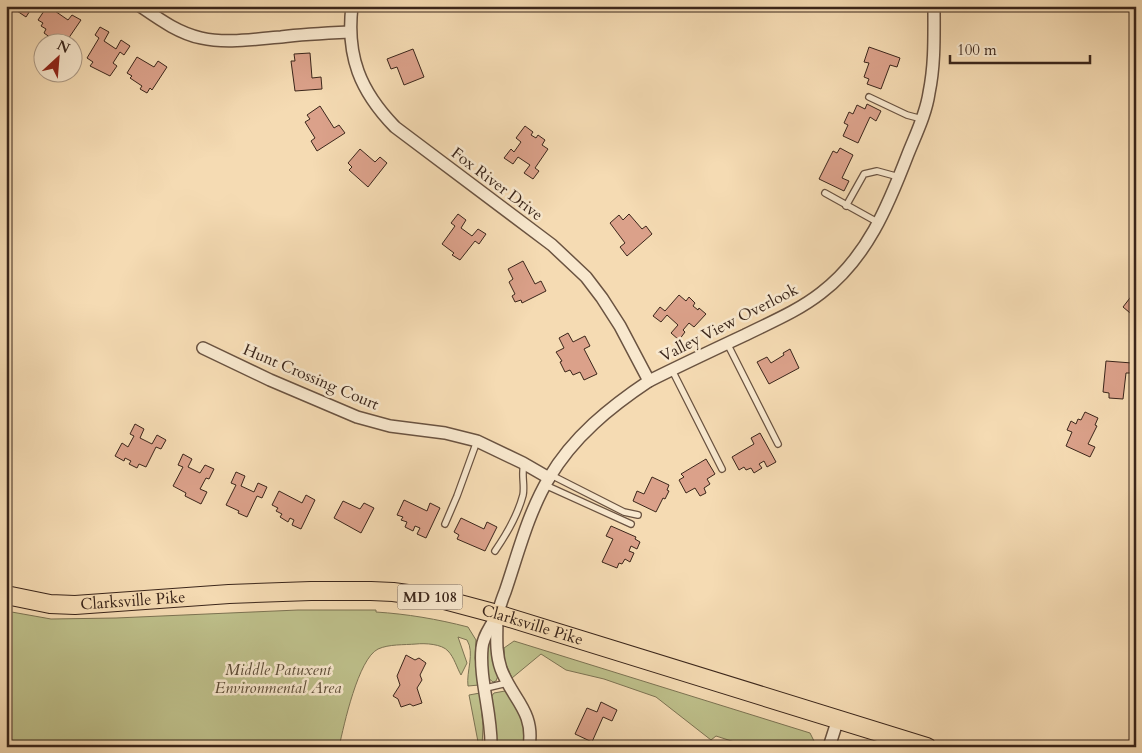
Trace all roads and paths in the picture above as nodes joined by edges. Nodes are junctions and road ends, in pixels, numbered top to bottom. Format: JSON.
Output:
{"nodes":[{"id":1,"x":140,"y":6,"type":"edge"},
{"id":2,"x":352,"y":6,"type":"edge"},
{"id":3,"x":934,"y":6,"type":"edge"},
{"id":4,"x":350,"y":32,"type":"junction"},
{"id":5,"x":869,"y":97,"type":"dead end"},
{"id":6,"x":922,"y":119,"type":"junction"},
{"id":7,"x":899,"y":177,"type":"junction"},
{"id":8,"x":825,"y":193,"type":"dead end"},
{"id":9,"x":846,"y":206,"type":"junction"},
{"id":10,"x":879,"y":222,"type":"junction"},
{"id":11,"x":727,"y":344,"type":"junction"},
{"id":12,"x":203,"y":348,"type":"dead end"},
{"id":13,"x":672,"y":370,"type":"junction"},
{"id":14,"x":649,"y":381,"type":"junction"},
{"id":15,"x":477,"y":441,"type":"junction"},
{"id":16,"x":778,"y":444,"type":"dead end"},
{"id":17,"x":524,"y":464,"type":"junction"},
{"id":18,"x":722,"y":469,"type":"dead end"},
{"id":19,"x":548,"y":479,"type":"junction"},
{"id":20,"x":638,"y":515,"type":"dead end"},
{"id":21,"x":445,"y":524,"type":"dead end"},
{"id":22,"x":631,"y":524,"type":"dead end"},
{"id":23,"x":495,"y":551,"type":"dead end"},
{"id":24,"x":6,"y":595,"type":"edge"},
{"id":25,"x":497,"y":614,"type":"junction"},
{"id":26,"x":507,"y":683,"type":"junction"},
{"id":27,"x":486,"y":688,"type":"junction"},
{"id":28,"x":838,"y":719,"type":"junction"},
{"id":29,"x":491,"y":747,"type":"edge"},
{"id":30,"x":529,"y":747,"type":"edge"},
{"id":31,"x":829,"y":747,"type":"edge"},
{"id":32,"x":927,"y":747,"type":"edge"}],
"edges":[{"from":1,"to":4,"type":"street"},
{"from":2,"to":4,"type":"street","name":"Fox River Drive"},
{"from":3,"to":6,"type":"street","name":"Valley View Overlook"},
{"from":4,"to":14,"type":"street","name":"Fox River Drive"},
{"from":5,"to":6,"type":"lane"},
{"from":6,"to":7,"type":"street","name":"Valley View Overlook"},
{"from":7,"to":9,"type":"lane"},
{"from":7,"to":10,"type":"street","name":"Valley View Overlook"},
{"from":8,"to":9,"type":"lane"},
{"from":9,"to":10,"type":"lane"},
{"from":10,"to":11,"type":"street","name":"Valley View Overlook"},
{"from":11,"to":13,"type":"street","name":"Valley View Overlook"},
{"from":11,"to":16,"type":"lane"},
{"from":12,"to":15,"type":"street","name":"Hunt Crossing Court"},
{"from":13,"to":14,"type":"street","name":"Valley View Overlook"},
{"from":13,"to":18,"type":"lane"},
{"from":14,"to":19,"type":"street","name":"Valley View Overlook"},
{"from":15,"to":17,"type":"street","name":"Hunt Crossing Court"},
{"from":15,"to":21,"type":"lane"},
{"from":17,"to":19,"type":"street","name":"Hunt Crossing Court"},
{"from":17,"to":23,"type":"lane"},
{"from":19,"to":20,"type":"lane"},
{"from":19,"to":22,"type":"lane"},
{"from":19,"to":25,"type":"street","name":"Valley View Overlook"},
{"from":24,"to":25,"type":"main road","name":"Clarksville Pike","number":"MD 108"},
{"from":25,"to":26,"type":"street"},
{"from":25,"to":27,"type":"street"},
{"from":25,"to":28,"type":"main road","name":"Clarksville Pike","number":"MD 108"},
{"from":26,"to":27,"type":"lane"},
{"from":26,"to":30,"type":"street"},
{"from":27,"to":29,"type":"street"},
{"from":28,"to":31,"type":"street"},
{"from":28,"to":32,"type":"main road","name":"Clarksville Pike","number":"MD 108"}]}
